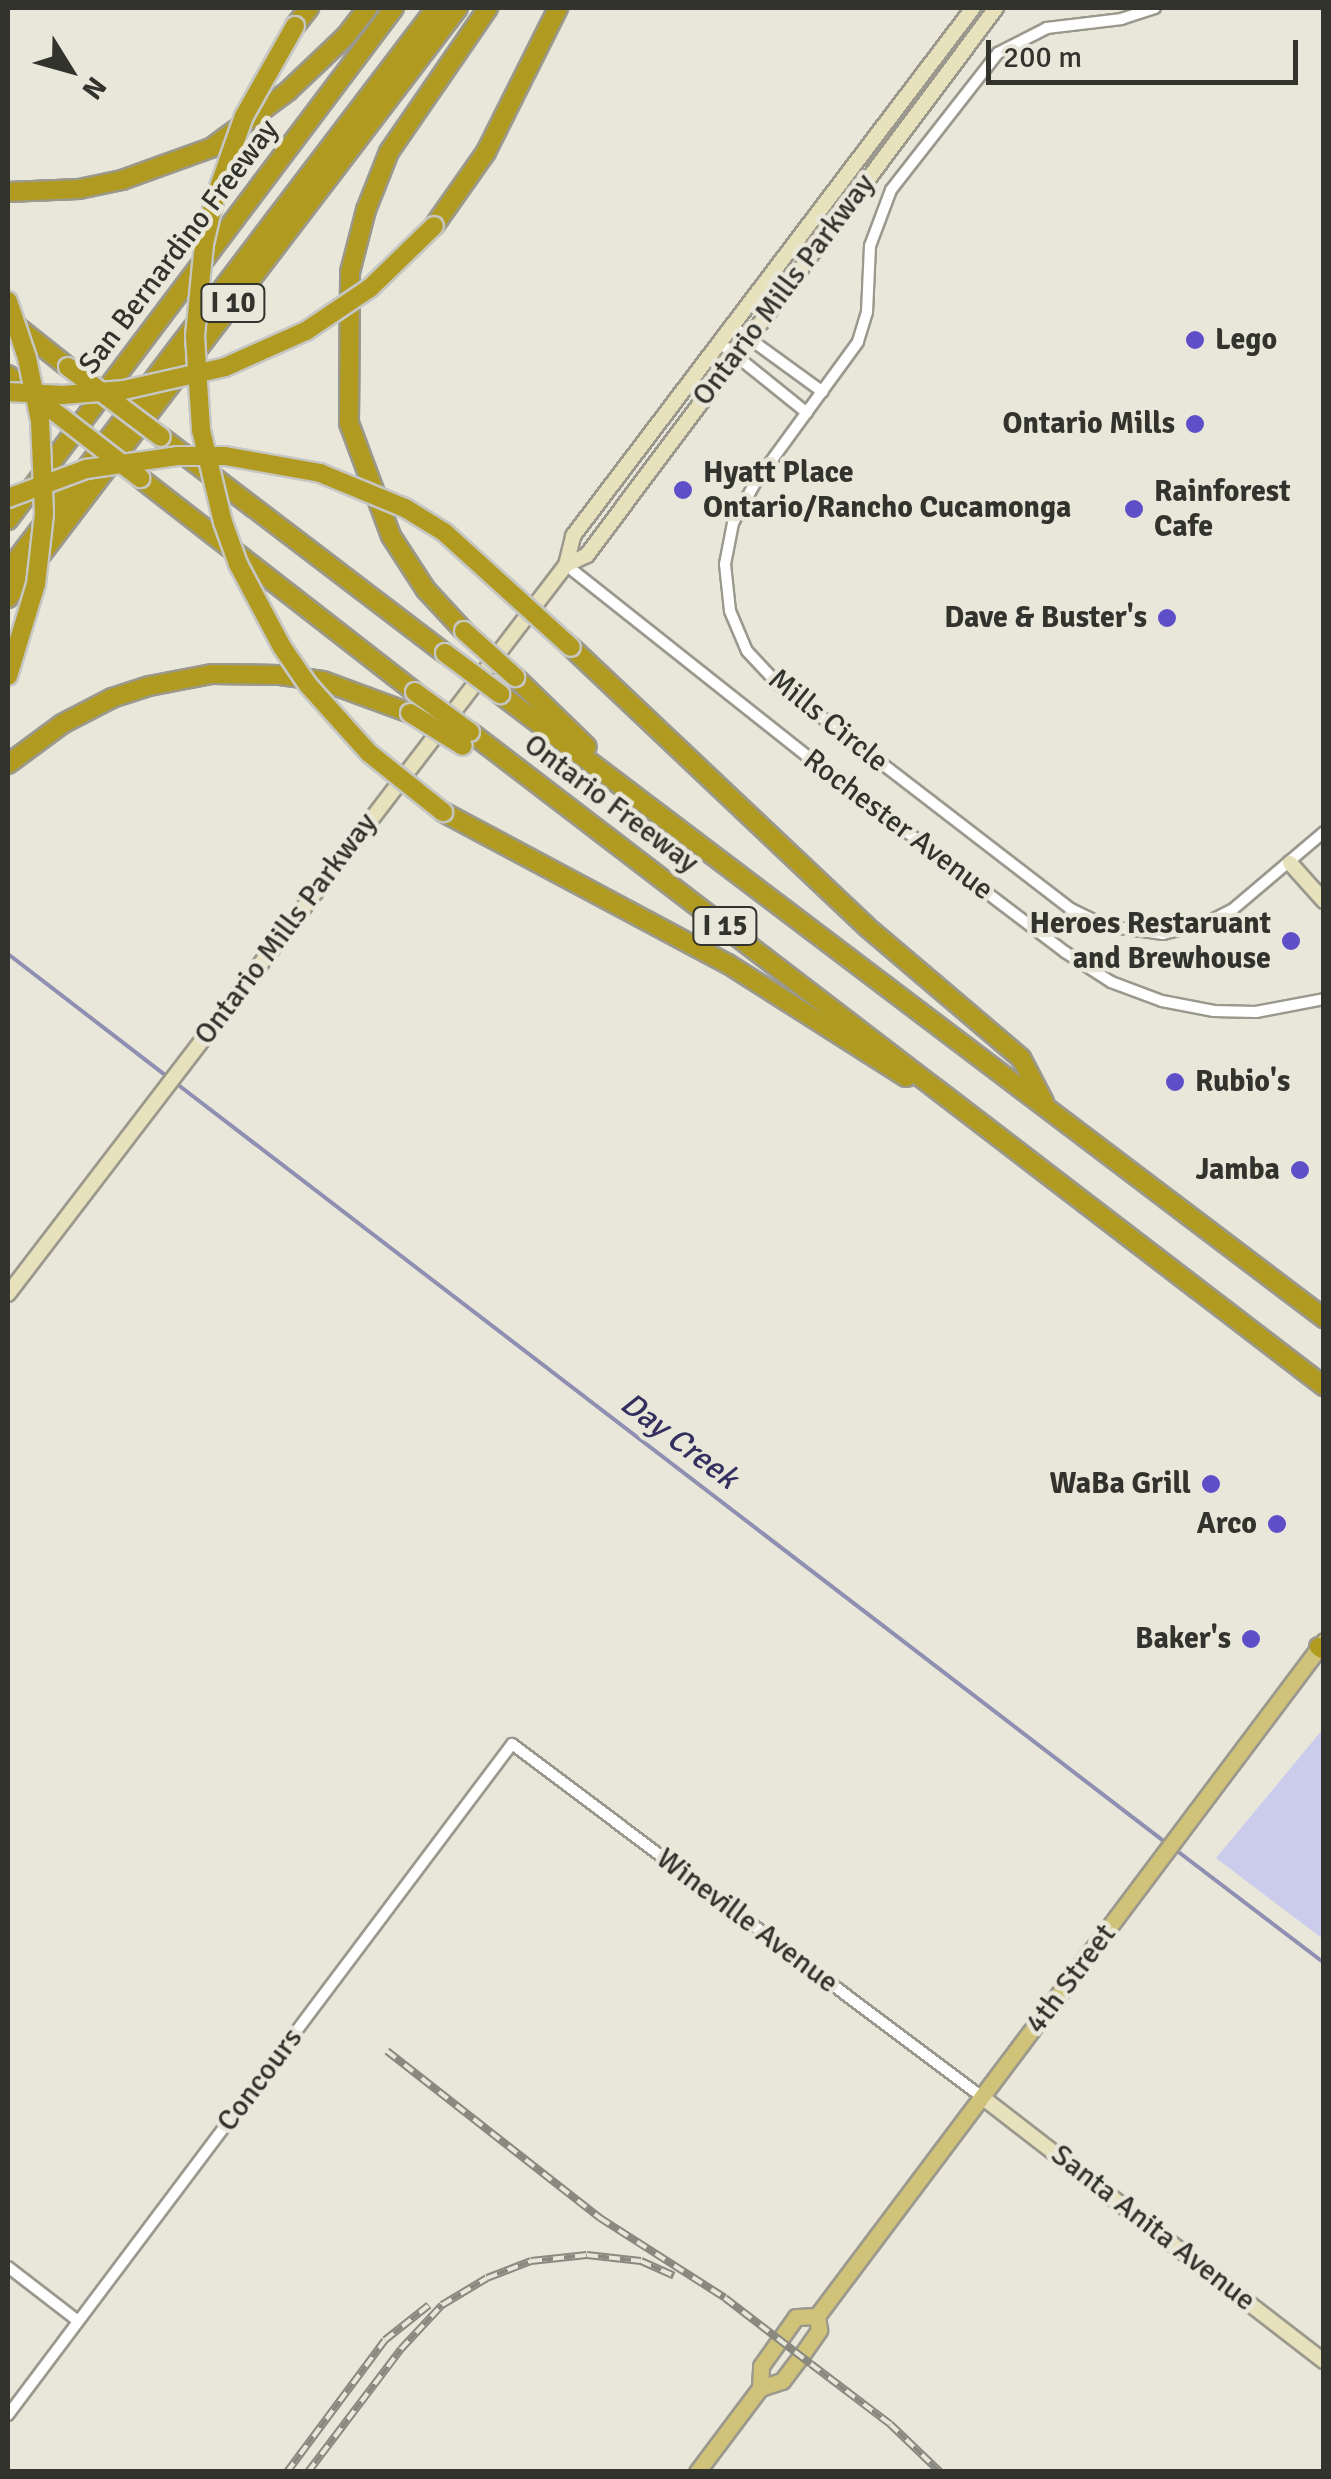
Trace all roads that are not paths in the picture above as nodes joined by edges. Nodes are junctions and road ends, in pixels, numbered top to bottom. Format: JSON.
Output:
{"nodes":[{"id":1,"x":309,"y":8,"type":"edge"},
{"id":2,"x":368,"y":8,"type":"edge"},
{"id":3,"x":394,"y":8,"type":"edge"},
{"id":4,"x":436,"y":8,"type":"edge"},
{"id":5,"x":458,"y":8,"type":"edge"},
{"id":6,"x":488,"y":8,"type":"edge"},
{"id":7,"x":558,"y":8,"type":"edge"},
{"id":8,"x":974,"y":8,"type":"edge"},
{"id":9,"x":996,"y":8,"type":"edge"},
{"id":10,"x":1155,"y":8,"type":"edge"},
{"id":11,"x":8,"y":192,"type":"edge"},
{"id":12,"x":8,"y":301,"type":"edge"},
{"id":13,"x":8,"y":319,"type":"edge"},
{"id":14,"x":732,"y":326,"type":"junction"},
{"id":15,"x":747,"y":337,"type":"junction"},
{"id":16,"x":720,"y":342,"type":"junction"},
{"id":17,"x":734,"y":354,"type":"junction"},
{"id":18,"x":8,"y":375,"type":"edge"},
{"id":19,"x":8,"y":392,"type":"edge"},
{"id":20,"x":823,"y":392,"type":"junction"},
{"id":21,"x":807,"y":412,"type":"junction"},
{"id":22,"x":8,"y":498,"type":"edge"},
{"id":23,"x":8,"y":520,"type":"edge"},
{"id":24,"x":566,"y":565,"type":"junction"},
{"id":25,"x":8,"y":571,"type":"edge"},
{"id":26,"x":8,"y":598,"type":"edge"},
{"id":27,"x":8,"y":676,"type":"edge"},
{"id":28,"x":467,"y":739,"type":"junction"},
{"id":29,"x":8,"y":764,"type":"edge"},
{"id":30,"x":637,"y":796,"type":"junction"},
{"id":31,"x":1324,"y":832,"type":"edge"},
{"id":32,"x":1290,"y":862,"type":"junction"},
{"id":33,"x":1324,"y":901,"type":"edge"},
{"id":34,"x":1324,"y":999,"type":"edge"},
{"id":35,"x":1047,"y":1106,"type":"junction"},
{"id":36,"x":980,"y":1121,"type":"junction"},
{"id":37,"x":8,"y":1294,"type":"edge"},
{"id":38,"x":1324,"y":1318,"type":"edge"},
{"id":39,"x":1324,"y":1386,"type":"edge"},
{"id":40,"x":1322,"y":1646,"type":"edge"},
{"id":41,"x":512,"y":1744,"type":"joint"},
{"id":42,"x":982,"y":2097,"type":"junction"},
{"id":43,"x":8,"y":2268,"type":"edge"},
{"id":44,"x":817,"y":2316,"type":"junction"},
{"id":45,"x":78,"y":2321,"type":"junction"},
{"id":46,"x":1324,"y":2360,"type":"edge"},
{"id":47,"x":760,"y":2388,"type":"junction"},
{"id":48,"x":8,"y":2415,"type":"edge"},
{"id":49,"x":696,"y":2472,"type":"edge"}],
"edges":[{"from":1,"to":36,"type":"highway","bridge":true},
{"from":2,"to":11,"type":"highway"},
{"from":3,"to":23,"type":"highway","name":"San Bernardino Freeway","number":"I 10"},
{"from":4,"to":25,"type":"highway"},
{"from":5,"to":26,"type":"highway","number":"I 10"},
{"from":6,"to":30,"type":"highway","bridge":true},
{"from":7,"to":19,"type":"highway","bridge":true},
{"from":8,"to":14,"type":"main road","name":"Ontario Mills Parkway"},
{"from":9,"to":15,"type":"main road","name":"Ontario Mills Parkway"},
{"from":10,"to":20,"type":"street","name":"Mills Circle"},
{"from":12,"to":27,"type":"highway","bridge":true},
{"from":13,"to":30,"type":"highway","name":"Ontario Freeway","number":"I 15","bridge":true},
{"from":14,"to":15,"type":"street"},
{"from":14,"to":16,"type":"main road","name":"Ontario Mills Parkway"},
{"from":15,"to":17,"type":"main road","name":"Ontario Mills Parkway"},
{"from":15,"to":20,"type":"street"},
{"from":16,"to":17,"type":"street"},
{"from":16,"to":24,"type":"main road","name":"Ontario Mills Parkway"},
{"from":17,"to":21,"type":"street"},
{"from":17,"to":24,"type":"main road","name":"Ontario Mills Parkway"},
{"from":18,"to":28,"type":"highway","name":"Ontario Freeway","number":"I 15","bridge":true},
{"from":20,"to":21,"type":"street","name":"Mills Circle"},
{"from":21,"to":32,"type":"street","name":"Mills Circle"},
{"from":22,"to":35,"type":"highway","bridge":true},
{"from":24,"to":34,"type":"street","name":"Rochester Avenue"},
{"from":24,"to":37,"type":"main road","name":"Ontario Mills Parkway"},
{"from":28,"to":29,"type":"highway","bridge":true},
{"from":28,"to":36,"type":"highway","name":"Ontario Freeway","number":"I 15"},
{"from":30,"to":35,"type":"highway","name":"Ontario Freeway","number":"I 15"},
{"from":31,"to":32,"type":"street","name":"Mills Circle"},
{"from":32,"to":33,"type":"main road"},
{"from":35,"to":38,"type":"highway","name":"Ontario Freeway","number":"I 15"},
{"from":36,"to":39,"type":"highway","name":"Ontario Freeway","number":"I 15"},
{"from":40,"to":42,"type":"main road","name":"4th Street"},
{"from":41,"to":42,"type":"street","name":"Wineville Avenue"},
{"from":41,"to":45,"type":"street","name":"Concours"},
{"from":42,"to":44,"type":"main road","name":"4th Street"},
{"from":42,"to":46,"type":"main road","name":"Santa Anita Avenue"},
{"from":43,"to":45,"type":"street"},
{"from":44,"to":47,"type":"main road","name":"4th Street"},
{"from":44,"to":47,"type":"main road","name":"4th Street"},
{"from":45,"to":48,"type":"street","name":"Concours"},
{"from":47,"to":49,"type":"main road","name":"4th Street"}]}
